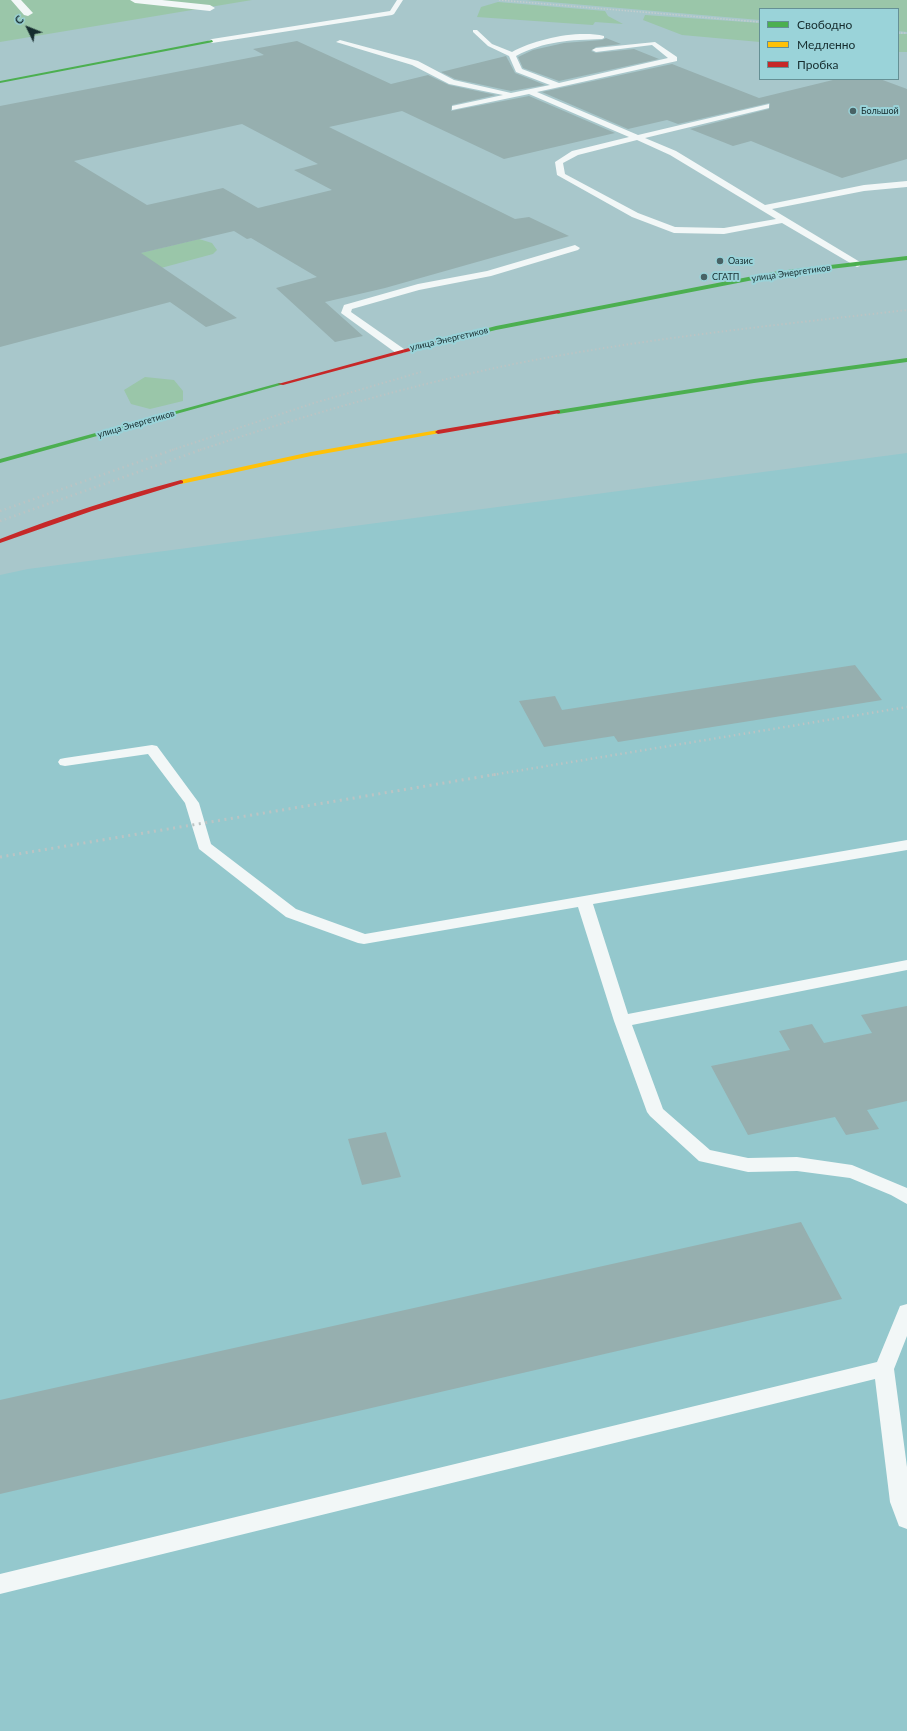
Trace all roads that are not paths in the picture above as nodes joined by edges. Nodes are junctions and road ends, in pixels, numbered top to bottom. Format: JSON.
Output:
{"nodes":[{"id":1,"x":16,"y":0,"type":"edge"},
{"id":2,"x":135,"y":0,"type":"edge"},
{"id":3,"x":400,"y":0,"type":"edge"},
{"id":4,"x":210,"y":8,"type":"dead end"},
{"id":5,"x":28,"y":13,"type":"dead end"},
{"id":6,"x":475,"y":31,"type":"dead end"},
{"id":7,"x":602,"y":37,"type":"dead end"},
{"id":8,"x":212,"y":41,"type":"joint"},
{"id":9,"x":340,"y":42,"type":"dead end"},
{"id":10,"x":596,"y":50,"type":"dead end"},
{"id":11,"x":512,"y":55,"type":"junction"},
{"id":12,"x":0,"y":82,"type":"edge"},
{"id":13,"x":558,"y":86,"type":"junction"},
{"id":14,"x":531,"y":92,"type":"junction"},
{"id":15,"x":512,"y":96,"type":"junction"},
{"id":16,"x":766,"y":106,"type":"dead end"},
{"id":17,"x":455,"y":108,"type":"dead end"},
{"id":18,"x":635,"y":137,"type":"junction"},
{"id":19,"x":907,"y":184,"type":"edge"},
{"id":20,"x":764,"y":208,"type":"junction"},
{"id":21,"x":783,"y":220,"type":"junction"},
{"id":22,"x":575,"y":248,"type":"dead end"},
{"id":23,"x":907,"y":258,"type":"edge"},
{"id":24,"x":857,"y":264,"type":"junction"},
{"id":25,"x":400,"y":351,"type":"junction"},
{"id":26,"x":907,"y":360,"type":"edge"},
{"id":27,"x":0,"y":462,"type":"edge"},
{"id":28,"x":0,"y":541,"type":"edge"},
{"id":29,"x":65,"y":762,"type":"dead end"},
{"id":30,"x":907,"y":845,"type":"edge"},
{"id":31,"x":584,"y":901,"type":"junction"},
{"id":32,"x":907,"y":965,"type":"edge"},
{"id":33,"x":622,"y":1021,"type":"junction"},
{"id":34,"x":907,"y":1197,"type":"edge"},
{"id":35,"x":907,"y":1312,"type":"edge"},
{"id":36,"x":884,"y":1369,"type":"junction"},
{"id":37,"x":907,"y":1519,"type":"edge"},
{"id":38,"x":0,"y":1584,"type":"edge"}],
"edges":[{"from":1,"to":5,"type":"street"},
{"from":2,"to":4,"type":"street"},
{"from":3,"to":8,"type":"lane"},
{"from":6,"to":11,"type":"lane"},
{"from":7,"to":11,"type":"lane"},
{"from":8,"to":12,"type":"street"},
{"from":9,"to":15,"type":"lane"},
{"from":10,"to":13,"type":"lane"},
{"from":11,"to":13,"type":"lane"},
{"from":13,"to":14,"type":"lane"},
{"from":14,"to":15,"type":"lane"},
{"from":14,"to":18,"type":"lane"},
{"from":15,"to":17,"type":"lane"},
{"from":16,"to":18,"type":"lane"},
{"from":18,"to":20,"type":"lane"},
{"from":18,"to":21,"type":"lane"},
{"from":19,"to":20,"type":"lane"},
{"from":20,"to":21,"type":"lane"},
{"from":21,"to":24,"type":"lane"},
{"from":22,"to":25,"type":"lane"},
{"from":23,"to":24,"type":"street","name":"улица Энергетиков"},
{"from":24,"to":25,"type":"street","name":"улица Энергетиков"},
{"from":25,"to":27,"type":"street","name":"улица Энергетиков"},
{"from":26,"to":28,"type":"street"},
{"from":29,"to":31,"type":"lane"},
{"from":30,"to":31,"type":"lane"},
{"from":31,"to":33,"type":"lane"},
{"from":32,"to":33,"type":"lane"},
{"from":33,"to":34,"type":"lane"},
{"from":35,"to":36,"type":"lane"},
{"from":36,"to":37,"type":"lane"},
{"from":36,"to":38,"type":"lane"}]}
